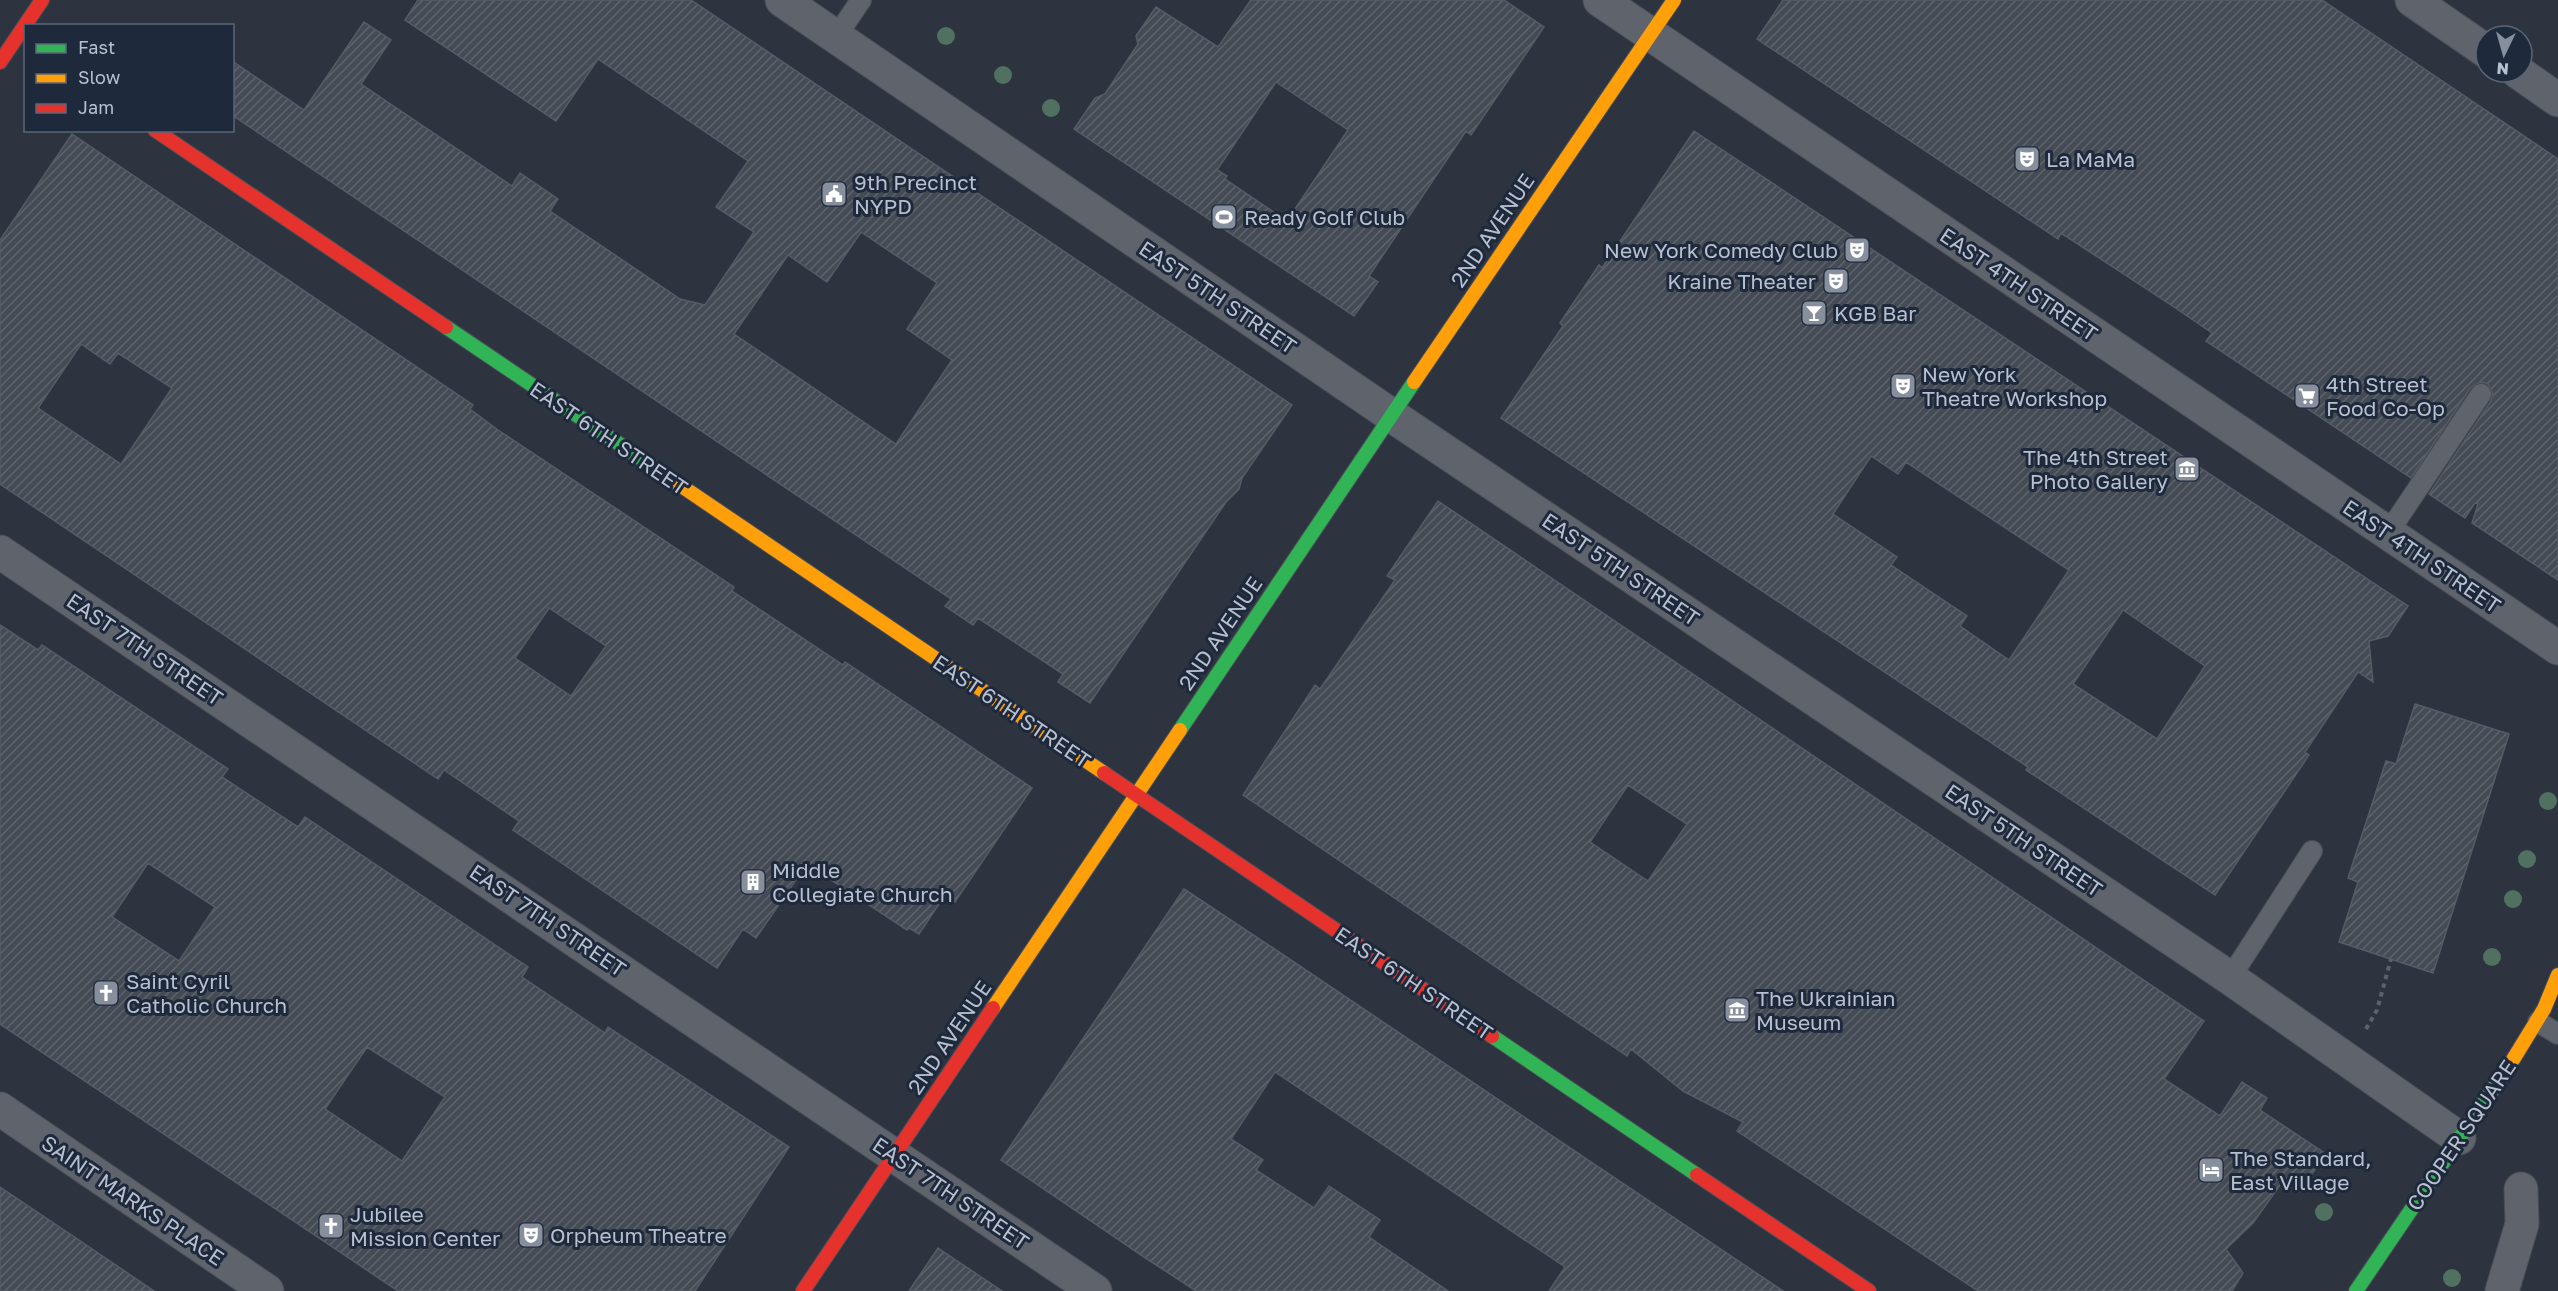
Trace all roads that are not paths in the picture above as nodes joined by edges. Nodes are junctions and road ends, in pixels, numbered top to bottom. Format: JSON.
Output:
{"nodes":[{"id":1,"x":42,"y":0,"type":"edge"},
{"id":2,"x":782,"y":0,"type":"edge"},
{"id":3,"x":861,"y":0,"type":"edge"},
{"id":4,"x":1600,"y":0,"type":"edge"},
{"id":5,"x":1674,"y":0,"type":"edge"},
{"id":6,"x":2412,"y":0,"type":"edge"},
{"id":7,"x":24,"y":24,"type":"edge"},
{"id":8,"x":24,"y":24,"type":"edge"},
{"id":9,"x":1652,"y":34,"type":"junction"},
{"id":10,"x":836,"y":37,"type":"junction"},
{"id":11,"x":11,"y":42,"type":"edge"},
{"id":12,"x":2474,"y":43,"type":"edge"},
{"id":13,"x":2534,"y":84,"type":"edge"},
{"id":14,"x":2558,"y":100,"type":"edge"},
{"id":15,"x":158,"y":132,"type":"edge"},
{"id":16,"x":2481,"y":394,"type":"dead end"},
{"id":17,"x":1392,"y":416,"type":"junction"},
{"id":18,"x":2388,"y":533,"type":"junction"},
{"id":19,"x":0,"y":552,"type":"edge"},
{"id":20,"x":2558,"y":648,"type":"edge"},
{"id":21,"x":1136,"y":795,"type":"junction"},
{"id":22,"x":2312,"y":851,"type":"dead end"},
{"id":23,"x":2558,"y":975,"type":"edge"},
{"id":24,"x":2230,"y":978,"type":"junction"},
{"id":25,"x":2538,"y":1022,"type":"junction"},
{"id":26,"x":2558,"y":1034,"type":"edge"},
{"id":27,"x":0,"y":1109,"type":"edge"},
{"id":28,"x":2459,"y":1138,"type":"junction"},
{"id":29,"x":896,"y":1155,"type":"junction"},
{"id":30,"x":2521,"y":1189,"type":"dead end"},
{"id":31,"x":267,"y":1291,"type":"edge"},
{"id":32,"x":803,"y":1291,"type":"edge"},
{"id":33,"x":1095,"y":1291,"type":"edge"},
{"id":34,"x":1869,"y":1291,"type":"edge"},
{"id":35,"x":2356,"y":1291,"type":"edge"},
{"id":36,"x":2502,"y":1291,"type":"edge"}],
"edges":[{"from":1,"to":7,"type":"street"},
{"from":2,"to":10,"type":"street","name":"EAST 5TH STREET"},
{"from":3,"to":10,"type":"lane"},
{"from":4,"to":9,"type":"street","name":"EAST 4TH STREET"},
{"from":5,"to":9,"type":"street","name":"2ND AVENUE"},
{"from":6,"to":12,"type":"street"},
{"from":8,"to":11,"type":"street"},
{"from":9,"to":17,"type":"street","name":"2ND AVENUE"},
{"from":9,"to":18,"type":"street","name":"EAST 4TH STREET"},
{"from":10,"to":17,"type":"street","name":"EAST 5TH STREET"},
{"from":13,"to":14,"type":"street"},
{"from":15,"to":21,"type":"street","name":"EAST 6TH STREET"},
{"from":16,"to":18,"type":"lane"},
{"from":17,"to":21,"type":"street","name":"2ND AVENUE"},
{"from":17,"to":24,"type":"street","name":"EAST 5TH STREET"},
{"from":18,"to":20,"type":"street","name":"EAST 4TH STREET"},
{"from":19,"to":29,"type":"street","name":"EAST 7TH STREET"},
{"from":21,"to":29,"type":"street","name":"2ND AVENUE"},
{"from":21,"to":34,"type":"street","name":"EAST 6TH STREET"},
{"from":22,"to":24,"type":"lane"},
{"from":23,"to":25,"type":"street","name":"COOPER SQUARE"},
{"from":24,"to":28,"type":"street","name":"EAST 5TH STREET"},
{"from":25,"to":26,"type":"lane"},
{"from":25,"to":28,"type":"street","name":"COOPER SQUARE"},
{"from":27,"to":31,"type":"street","name":"SAINT MARKS PLACE"},
{"from":28,"to":35,"type":"street","name":"COOPER SQUARE"},
{"from":29,"to":32,"type":"street","name":"2ND AVENUE"},
{"from":29,"to":33,"type":"street","name":"EAST 7TH STREET"},
{"from":30,"to":36,"type":"street"}]}
